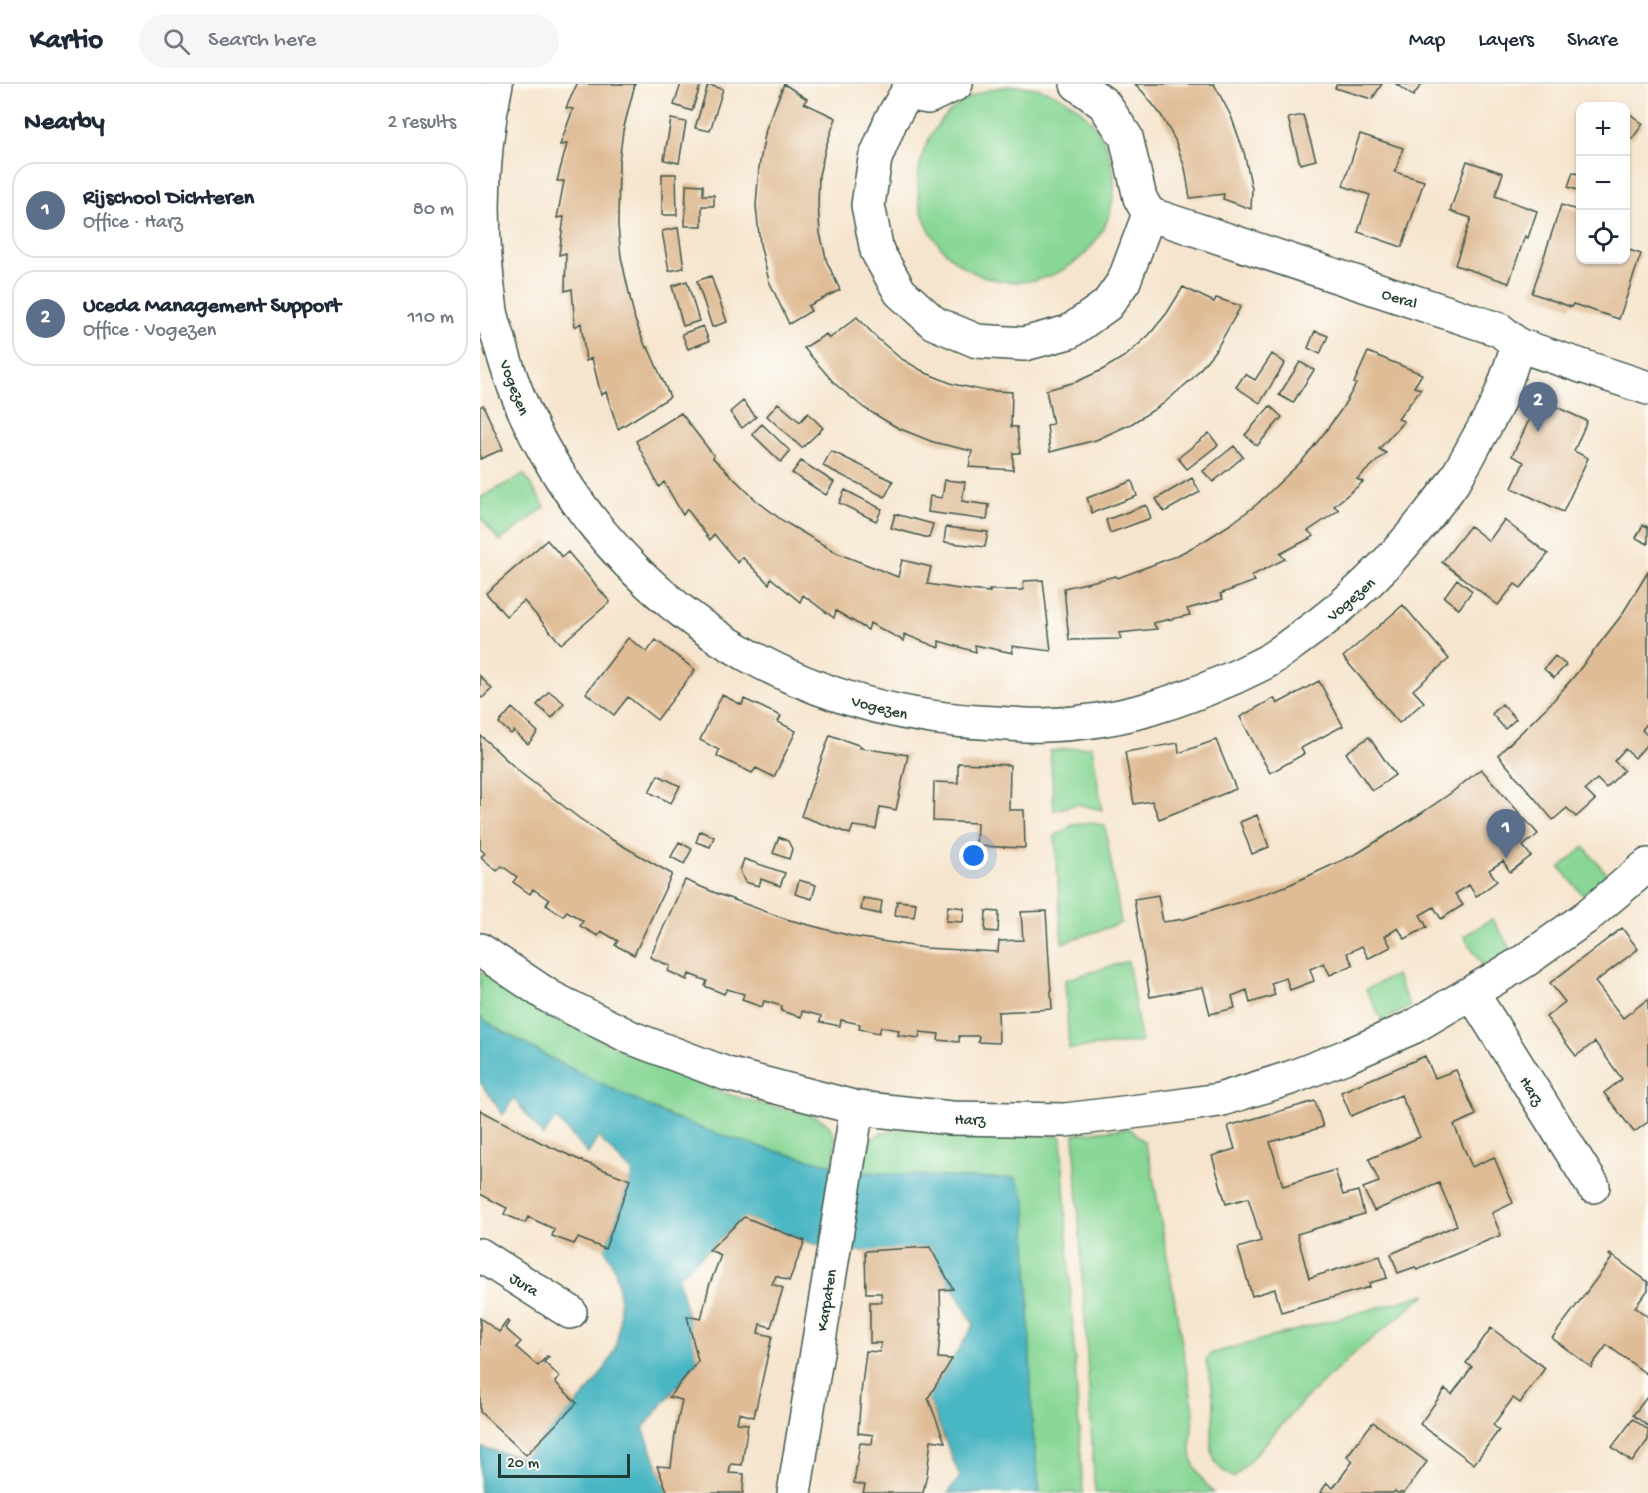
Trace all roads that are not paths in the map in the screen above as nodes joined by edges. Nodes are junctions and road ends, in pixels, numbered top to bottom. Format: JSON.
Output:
{"nodes":[{"id":1,"x":496,"y":84,"type":"edge"},
{"id":2,"x":956,"y":84,"type":"edge"},
{"id":3,"x":1077,"y":84,"type":"edge"},
{"id":4,"x":900,"y":88,"type":"edge"},
{"id":5,"x":1149,"y":214,"type":"junction"},
{"id":6,"x":1518,"y":345,"type":"junction"},
{"id":7,"x":1648,"y":388,"type":"edge"},
{"id":8,"x":1648,"y":865,"type":"edge"},
{"id":9,"x":480,"y":950,"type":"edge"},
{"id":10,"x":1472,"y":993,"type":"junction"},
{"id":11,"x":857,"y":1108,"type":"junction"},
{"id":12,"x":1593,"y":1186,"type":"dead end"},
{"id":13,"x":480,"y":1255,"type":"edge"},
{"id":14,"x":570,"y":1312,"type":"dead end"},
{"id":15,"x":794,"y":1493,"type":"edge"}],
"edges":[{"from":1,"to":6,"type":"street","name":"Vogezen"},
{"from":2,"to":4,"type":"street"},
{"from":3,"to":5,"type":"street"},
{"from":4,"to":5,"type":"street"},
{"from":5,"to":6,"type":"street","name":"Oeral"},
{"from":6,"to":7,"type":"street","name":"Oeral"},
{"from":8,"to":10,"type":"street","name":"Harz"},
{"from":9,"to":11,"type":"street","name":"Harz"},
{"from":10,"to":11,"type":"street","name":"Harz"},
{"from":10,"to":12,"type":"street","name":"Harz"},
{"from":11,"to":15,"type":"street","name":"Karpaten"},
{"from":13,"to":14,"type":"street","name":"Jura"}]}
